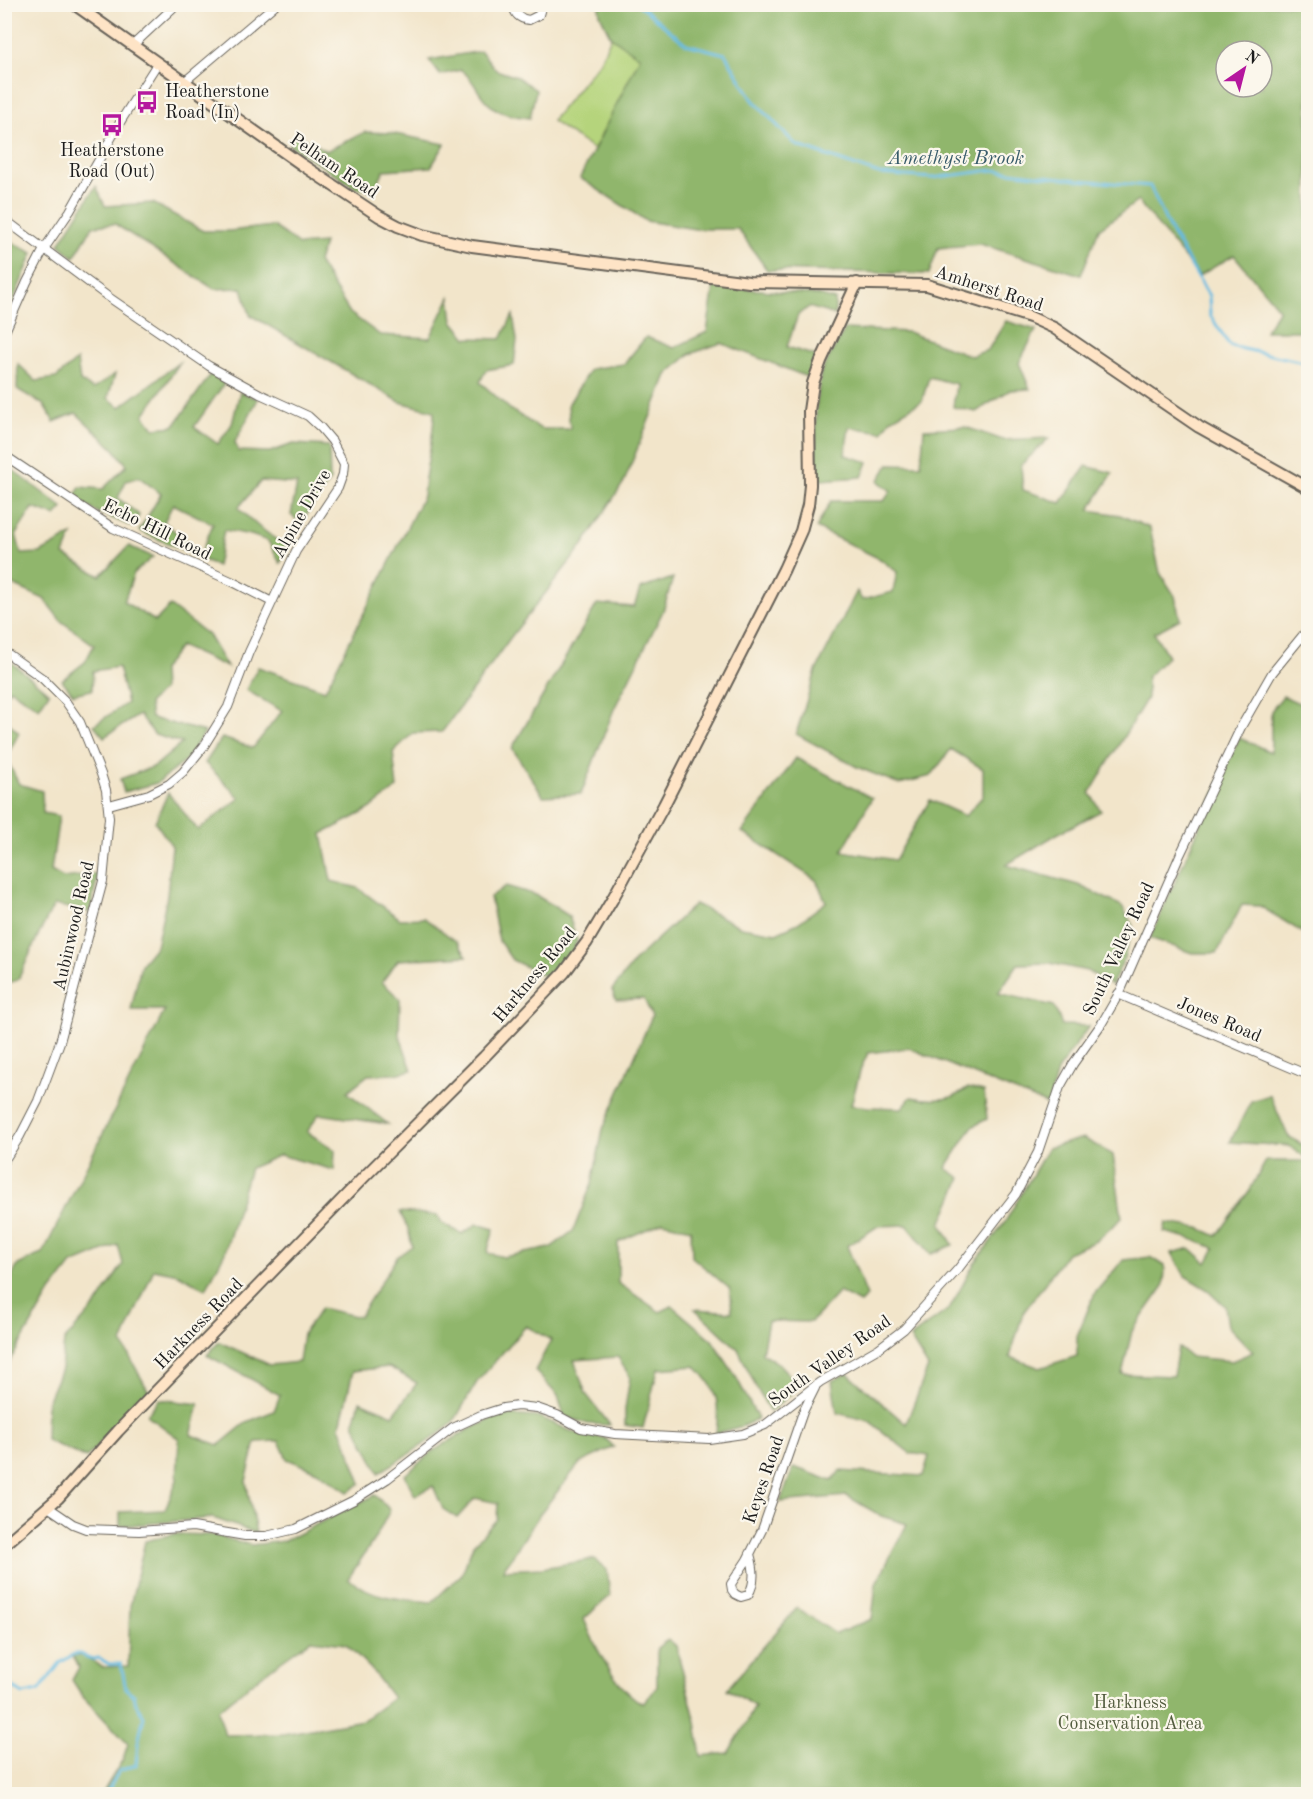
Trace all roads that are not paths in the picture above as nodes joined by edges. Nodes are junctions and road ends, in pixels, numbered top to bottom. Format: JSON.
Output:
{"nodes":[{"id":1,"x":74,"y":4,"type":"edge"},
{"id":2,"x":177,"y":4,"type":"edge"},
{"id":3,"x":276,"y":4,"type":"edge"},
{"id":4,"x":513,"y":4,"type":"edge"},
{"id":5,"x":543,"y":4,"type":"edge"},
{"id":6,"x":132,"y":46,"type":"junction"},
{"id":7,"x":157,"y":64,"type":"junction"},
{"id":8,"x":184,"y":82,"type":"junction"},
{"id":9,"x":4,"y":219,"type":"edge"},
{"id":10,"x":44,"y":249,"type":"junction"},
{"id":11,"x":542,"y":255,"type":"joint"},
{"id":12,"x":857,"y":283,"type":"junction"},
{"id":13,"x":4,"y":334,"type":"edge"},
{"id":14,"x":4,"y":455,"type":"edge"},
{"id":15,"x":1308,"y":488,"type":"edge"},
{"id":16,"x":272,"y":602,"type":"junction"},
{"id":17,"x":1308,"y":629,"type":"edge"},
{"id":18,"x":4,"y":651,"type":"edge"},
{"id":19,"x":109,"y":805,"type":"junction"},
{"id":20,"x":1118,"y":994,"type":"junction"},
{"id":21,"x":1308,"y":1075,"type":"edge"},
{"id":22,"x":4,"y":1161,"type":"edge"},
{"id":23,"x":820,"y":1382,"type":"junction"},
{"id":24,"x":48,"y":1507,"type":"junction"},
{"id":25,"x":4,"y":1545,"type":"edge"},
{"id":26,"x":750,"y":1554,"type":"junction"}],
"edges":[{"from":1,"to":6,"type":"main road","name":"Pelham Road"},
{"from":2,"to":6,"type":"street"},
{"from":3,"to":8,"type":"street"},
{"from":4,"to":5,"type":"street"},
{"from":6,"to":7,"type":"main road","name":"Pelham Road"},
{"from":7,"to":8,"type":"main road","name":"Pelham Road"},
{"from":7,"to":10,"type":"street"},
{"from":8,"to":11,"type":"main road","name":"Pelham Road"},
{"from":9,"to":10,"type":"street","name":"Alpine Drive"},
{"from":10,"to":13,"type":"street"},
{"from":10,"to":16,"type":"street","name":"Alpine Drive"},
{"from":11,"to":12,"type":"main road","name":"Amherst Road"},
{"from":12,"to":15,"type":"main road","name":"Amherst Road"},
{"from":12,"to":24,"type":"main road","name":"Harkness Road"},
{"from":14,"to":16,"type":"street","name":"Echo Hill Road"},
{"from":16,"to":19,"type":"street","name":"Alpine Drive"},
{"from":17,"to":20,"type":"street","name":"South Valley Road"},
{"from":18,"to":19,"type":"street","name":"Aubinwood Road"},
{"from":19,"to":22,"type":"street","name":"Aubinwood Road"},
{"from":20,"to":21,"type":"street","name":"Jones Road"},
{"from":20,"to":23,"type":"street","name":"South Valley Road"},
{"from":23,"to":24,"type":"street","name":"South Valley Road"},
{"from":23,"to":26,"type":"street","name":"Keyes Road"},
{"from":24,"to":25,"type":"main road","name":"Harkness Road"},
{"from":26,"to":26,"type":"street","name":"Keyes Road"}]}
